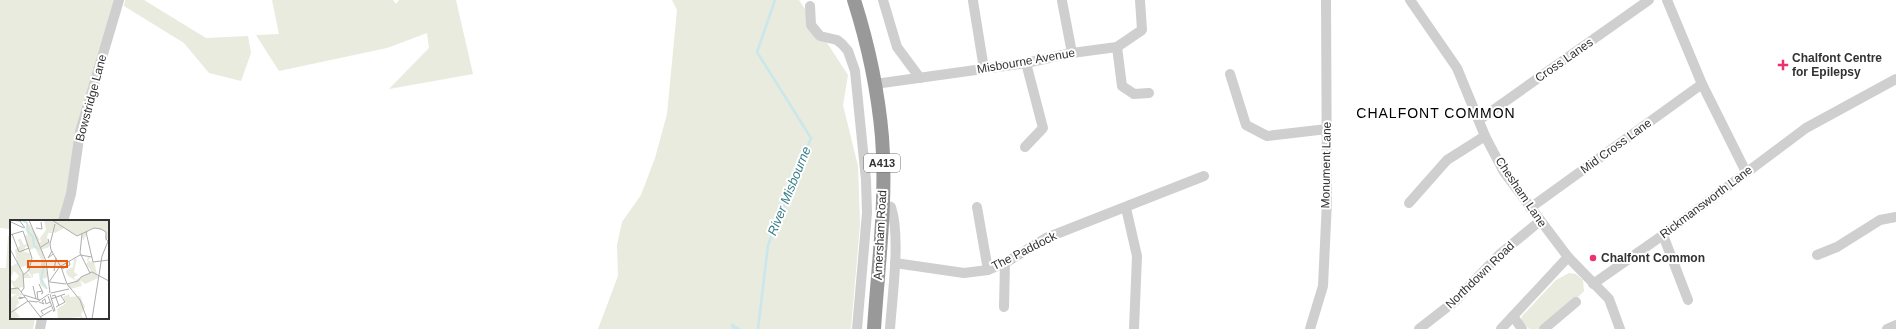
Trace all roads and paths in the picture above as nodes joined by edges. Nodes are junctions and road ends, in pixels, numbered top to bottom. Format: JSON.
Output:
{"nodes":[{"id":1,"x":119,"y":0,"type":"edge"},
{"id":2,"x":854,"y":0,"type":"edge"},
{"id":3,"x":883,"y":0,"type":"edge"},
{"id":4,"x":1062,"y":0,"type":"edge"},
{"id":5,"x":1140,"y":0,"type":"edge"},
{"id":6,"x":1326,"y":0,"type":"edge"},
{"id":7,"x":1410,"y":0,"type":"edge"},
{"id":8,"x":1649,"y":0,"type":"edge"},
{"id":9,"x":1668,"y":0,"type":"edge"},
{"id":10,"x":973,"y":2,"type":"dead end"},
{"id":11,"x":810,"y":6,"type":"dead end"},
{"id":12,"x":1116,"y":47,"type":"junction"},
{"id":13,"x":1072,"y":53,"type":"junction"},
{"id":14,"x":1026,"y":63,"type":"junction"},
{"id":15,"x":984,"y":69,"type":"junction"},
{"id":16,"x":1230,"y":74,"type":"dead end"},
{"id":17,"x":920,"y":78,"type":"junction"},
{"id":18,"x":1896,"y":79,"type":"edge"},
{"id":19,"x":875,"y":84,"type":"junction"},
{"id":20,"x":1702,"y":84,"type":"junction"},
{"id":21,"x":1149,"y":93,"type":"dead end"},
{"id":22,"x":1479,"y":120,"type":"junction"},
{"id":23,"x":1327,"y":129,"type":"junction"},
{"id":24,"x":1485,"y":136,"type":"junction"},
{"id":25,"x":1025,"y":147,"type":"dead end"},
{"id":26,"x":1746,"y":172,"type":"junction"},
{"id":27,"x":1204,"y":176,"type":"dead end"},
{"id":28,"x":1409,"y":203,"type":"dead end"},
{"id":29,"x":882,"y":205,"type":"junction"},
{"id":30,"x":977,"y":207,"type":"dead end"},
{"id":31,"x":1126,"y":208,"type":"junction"},
{"id":32,"x":1530,"y":208,"type":"junction"},
{"id":33,"x":1896,"y":217,"type":"edge"},
{"id":34,"x":62,"y":220,"type":"edge"},
{"id":35,"x":1540,"y":221,"type":"junction"},
{"id":36,"x":1663,"y":235,"type":"junction"},
{"id":37,"x":1817,"y":255,"type":"dead end"},
{"id":38,"x":1568,"y":257,"type":"junction"},
{"id":39,"x":895,"y":263,"type":"junction"},
{"id":40,"x":1005,"y":263,"type":"junction"},
{"id":41,"x":988,"y":270,"type":"junction"},
{"id":42,"x":1593,"y":284,"type":"junction"},
{"id":43,"x":1688,"y":300,"type":"dead end"},
{"id":44,"x":1576,"y":302,"type":"dead end"},
{"id":45,"x":1004,"y":307,"type":"dead end"},
{"id":46,"x":1512,"y":316,"type":"junction"},
{"id":47,"x":42,"y":319,"type":"edge"},
{"id":48,"x":1896,"y":325,"type":"edge"},
{"id":49,"x":40,"y":329,"type":"edge"},
{"id":50,"x":857,"y":329,"type":"edge"},
{"id":51,"x":874,"y":329,"type":"edge"},
{"id":52,"x":890,"y":329,"type":"edge"},
{"id":53,"x":1134,"y":329,"type":"edge"},
{"id":54,"x":1310,"y":329,"type":"edge"},
{"id":55,"x":1419,"y":329,"type":"edge"},
{"id":56,"x":1501,"y":329,"type":"edge"},
{"id":57,"x":1522,"y":329,"type":"edge"},
{"id":58,"x":1544,"y":329,"type":"edge"},
{"id":59,"x":1620,"y":329,"type":"edge"},
{"id":60,"x":1887,"y":329,"type":"edge"}],
"edges":[{"from":1,"to":34,"type":"street","name":"Bowstridge Lane"},
{"from":2,"to":19,"type":"highway","name":"Amersham Road","number":"A413"},
{"from":3,"to":17,"type":"street"},
{"from":4,"to":13,"type":"street"},
{"from":5,"to":12,"type":"street","name":"Misbourne Avenue"},
{"from":6,"to":23,"type":"street","name":"Monument Lane"},
{"from":7,"to":22,"type":"street","name":"Chesham Lane"},
{"from":8,"to":22,"type":"street","name":"Cross Lanes"},
{"from":9,"to":20,"type":"street"},
{"from":10,"to":15,"type":"street"},
{"from":11,"to":50,"type":"street"},
{"from":12,"to":13,"type":"street","name":"Misbourne Avenue"},
{"from":12,"to":21,"type":"street"},
{"from":13,"to":14,"type":"street","name":"Misbourne Avenue"},
{"from":14,"to":15,"type":"street","name":"Misbourne Avenue"},
{"from":14,"to":25,"type":"street"},
{"from":15,"to":17,"type":"street","name":"Misbourne Avenue"},
{"from":16,"to":23,"type":"street"},
{"from":17,"to":19,"type":"street","name":"Misbourne Avenue"},
{"from":18,"to":26,"type":"street","name":"Rickmansworth Lane"},
{"from":19,"to":29,"type":"highway","name":"Amersham Road","number":"A413"},
{"from":20,"to":26,"type":"street"},
{"from":20,"to":32,"type":"street","name":"Mid Cross Lane"},
{"from":22,"to":24,"type":"street","name":"Chesham Lane"},
{"from":23,"to":54,"type":"street","name":"Monument Lane"},
{"from":24,"to":28,"type":"street"},
{"from":24,"to":32,"type":"street","name":"Chesham Lane"},
{"from":26,"to":36,"type":"street","name":"Rickmansworth Lane"},
{"from":27,"to":31,"type":"street","name":"The Paddock"},
{"from":29,"to":39,"type":"street"},
{"from":29,"to":51,"type":"highway","name":"Amersham Road","number":"A413"},
{"from":30,"to":41,"type":"street"},
{"from":31,"to":40,"type":"street","name":"The Paddock"},
{"from":31,"to":53,"type":"street"},
{"from":32,"to":35,"type":"street","name":"Chesham Lane"},
{"from":33,"to":37,"type":"street"},
{"from":35,"to":38,"type":"street","name":"Chesham Lane"},
{"from":35,"to":55,"type":"street","name":"Northdown Road"},
{"from":36,"to":42,"type":"street","name":"Rickmansworth Lane"},
{"from":36,"to":43,"type":"street"},
{"from":38,"to":42,"type":"street"},
{"from":38,"to":46,"type":"street"},
{"from":39,"to":41,"type":"street","name":"The Paddock"},
{"from":39,"to":52,"type":"street"},
{"from":40,"to":41,"type":"street","name":"The Paddock"},
{"from":40,"to":45,"type":"street"},
{"from":42,"to":59,"type":"street"},
{"from":44,"to":58,"type":"street"},
{"from":46,"to":56,"type":"street"},
{"from":46,"to":57,"type":"street"},
{"from":47,"to":49,"type":"street"},
{"from":48,"to":60,"type":"street"}]}
